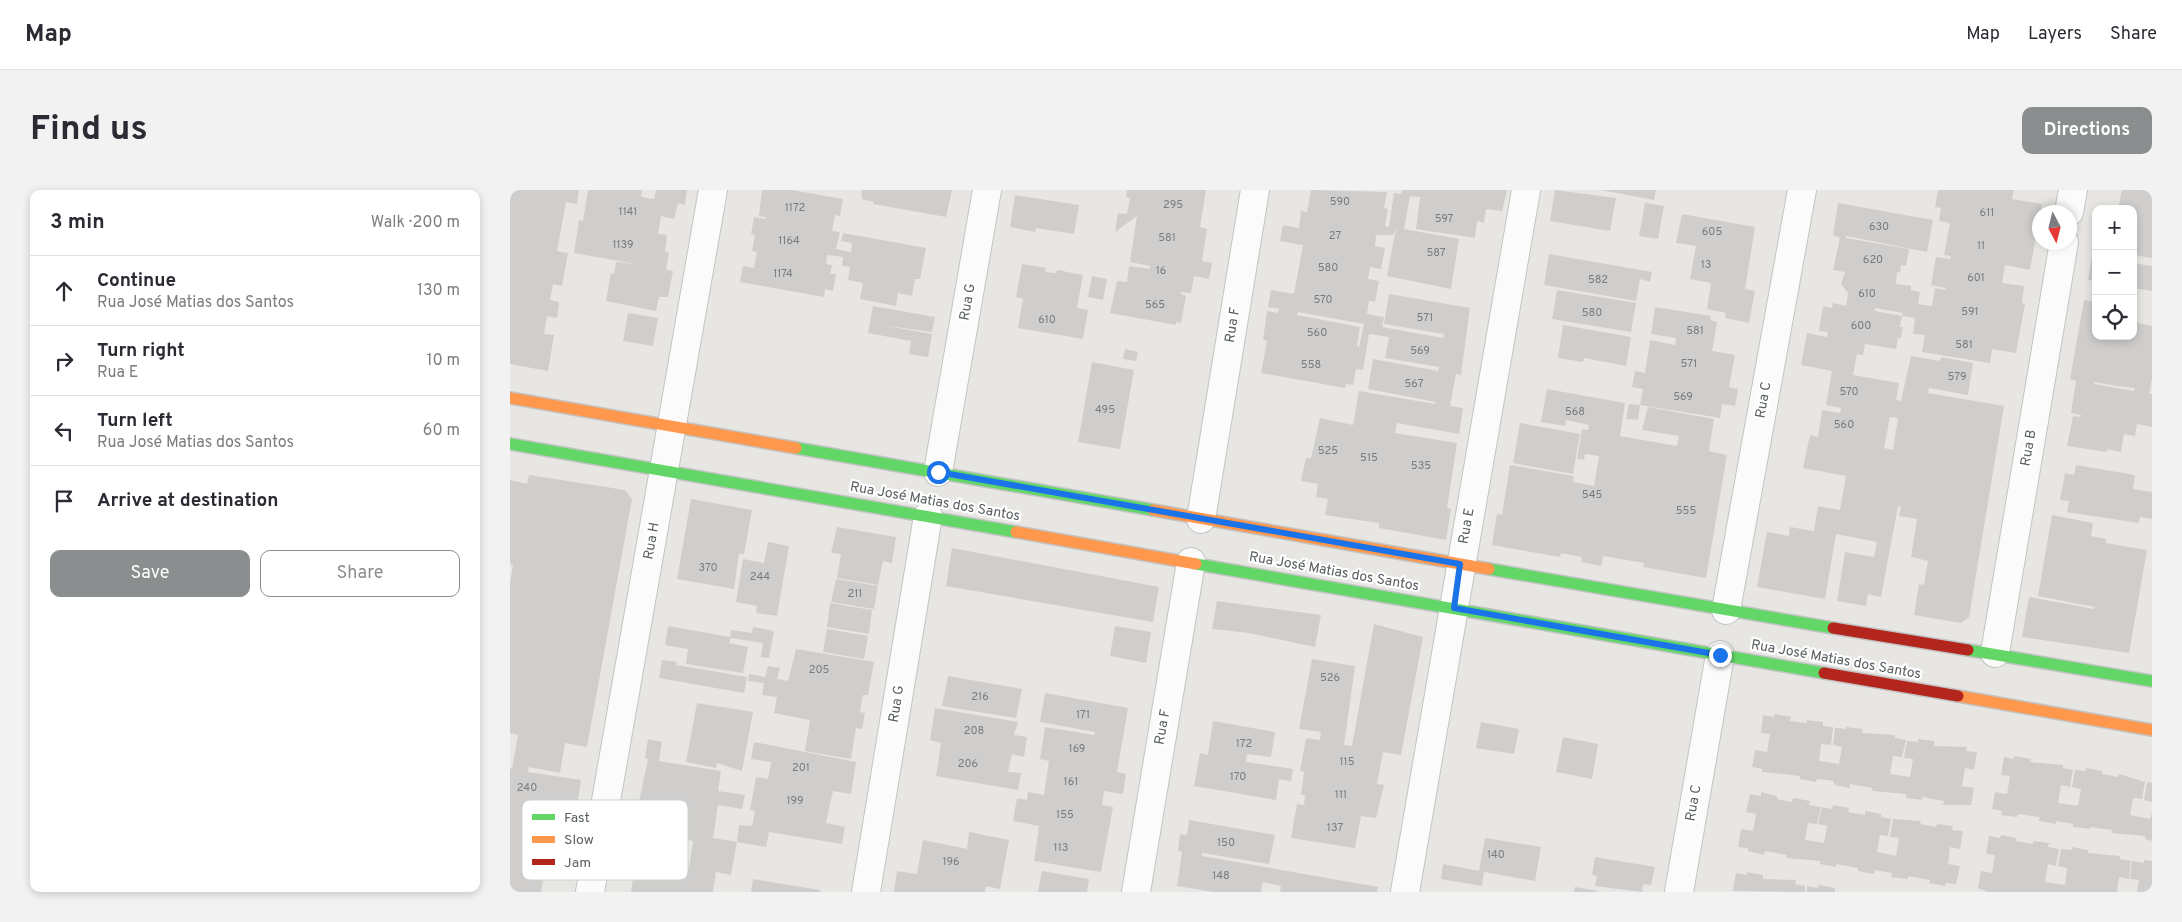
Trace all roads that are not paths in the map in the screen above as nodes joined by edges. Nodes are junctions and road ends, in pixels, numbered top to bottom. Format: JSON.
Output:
{"nodes":[{"id":1,"x":714,"y":190,"type":"edge"},
{"id":2,"x":987,"y":190,"type":"edge"},
{"id":3,"x":1255,"y":190,"type":"edge"},
{"id":4,"x":1526,"y":190,"type":"edge"},
{"id":5,"x":1802,"y":190,"type":"edge"},
{"id":6,"x":2073,"y":190,"type":"edge"},
{"id":7,"x":2070,"y":205,"type":"edge"},
{"id":8,"x":2063,"y":250,"type":"edge"},
{"id":9,"x":510,"y":398,"type":"edge"},
{"id":10,"x":672,"y":426,"type":"junction"},
{"id":11,"x":510,"y":444,"type":"edge"},
{"id":12,"x":665,"y":471,"type":"junction"},
{"id":13,"x":938,"y":472,"type":"junction"},
{"id":14,"x":928,"y":516,"type":"junction"},
{"id":15,"x":1201,"y":519,"type":"junction"},
{"id":16,"x":1191,"y":562,"type":"junction"},
{"id":17,"x":1460,"y":564,"type":"junction"},
{"id":18,"x":1454,"y":608,"type":"junction"},
{"id":19,"x":1726,"y":610,"type":"junction"},
{"id":20,"x":1994,"y":653,"type":"junction"},
{"id":21,"x":1720,"y":655,"type":"junction"},
{"id":22,"x":2152,"y":681,"type":"edge"},
{"id":23,"x":2152,"y":730,"type":"edge"},
{"id":24,"x":606,"y":800,"type":"edge"},
{"id":25,"x":866,"y":892,"type":"edge"},
{"id":26,"x":1136,"y":892,"type":"edge"},
{"id":27,"x":1405,"y":892,"type":"edge"},
{"id":28,"x":1679,"y":892,"type":"edge"}],
"edges":[{"from":1,"to":10,"type":"street","name":"Rua H"},
{"from":2,"to":13,"type":"street","name":"Rua G"},
{"from":3,"to":15,"type":"street","name":"Rua F"},
{"from":4,"to":17,"type":"street","name":"Rua E"},
{"from":5,"to":19,"type":"street","name":"Rua C"},
{"from":6,"to":7,"type":"street"},
{"from":8,"to":20,"type":"street","name":"Rua B"},
{"from":9,"to":10,"type":"main road"},
{"from":10,"to":12,"type":"street","name":"Rua H"},
{"from":10,"to":13,"type":"main road"},
{"from":11,"to":12,"type":"main road","name":"Rua José Matias dos Santos"},
{"from":12,"to":14,"type":"main road","name":"Rua José Matias dos Santos"},
{"from":12,"to":24,"type":"street","name":"Rua H"},
{"from":13,"to":15,"type":"main road"},
{"from":14,"to":16,"type":"main road","name":"Rua José Matias dos Santos"},
{"from":14,"to":25,"type":"street","name":"Rua G"},
{"from":15,"to":17,"type":"main road"},
{"from":16,"to":18,"type":"main road","name":"Rua José Matias dos Santos"},
{"from":16,"to":26,"type":"street","name":"Rua F"},
{"from":17,"to":18,"type":"street","name":"Rua E"},
{"from":17,"to":19,"type":"main road"},
{"from":18,"to":21,"type":"main road","name":"Rua José Matias dos Santos"},
{"from":18,"to":27,"type":"street","name":"Rua E"},
{"from":19,"to":20,"type":"main road"},
{"from":20,"to":22,"type":"main road"},
{"from":21,"to":23,"type":"main road","name":"Rua José Matias dos Santos"},
{"from":21,"to":28,"type":"street","name":"Rua C"}]}
